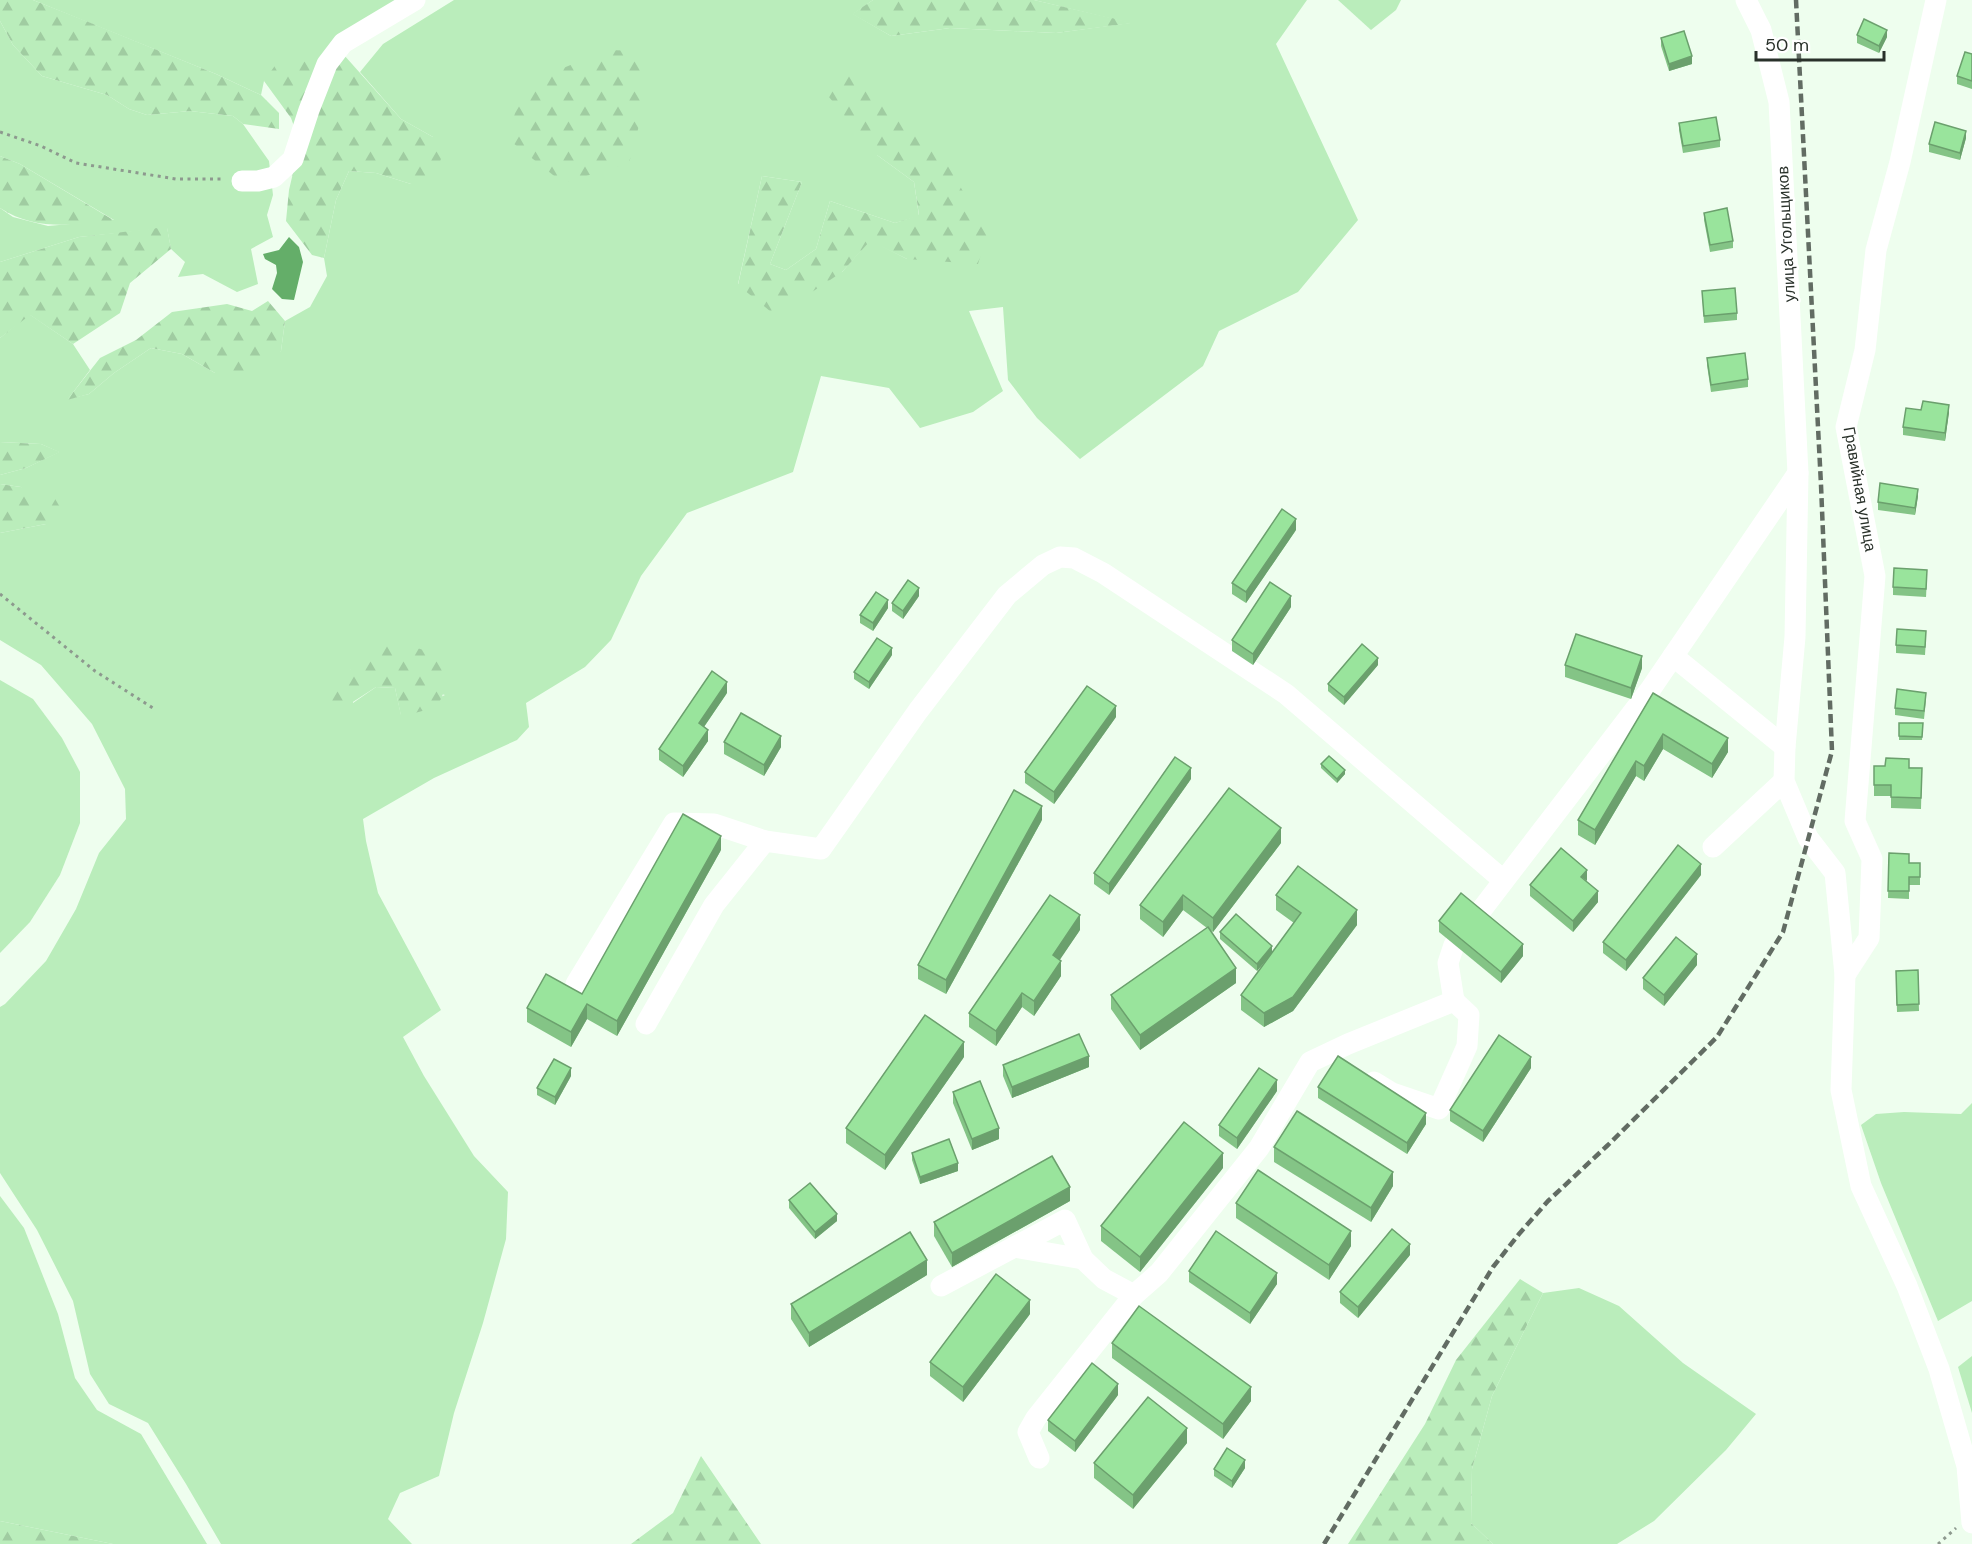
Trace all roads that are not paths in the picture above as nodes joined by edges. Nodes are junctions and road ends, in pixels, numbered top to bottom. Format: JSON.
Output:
{"nodes":[{"id":1,"x":415,"y":0,"type":"edge"},
{"id":2,"x":1746,"y":0,"type":"edge"},
{"id":3,"x":1936,"y":0,"type":"edge"},
{"id":4,"x":242,"y":181,"type":"road end"},
{"id":5,"x":1798,"y":473,"type":"junction"},
{"id":6,"x":1673,"y":656,"type":"junction"},
{"id":7,"x":1785,"y":747,"type":"junction"},
{"id":8,"x":1784,"y":782,"type":"junction"},
{"id":9,"x":765,"y":841,"type":"junction"},
{"id":10,"x":1713,"y":847,"type":"dead end"},
{"id":11,"x":1503,"y":880,"type":"junction"},
{"id":12,"x":1476,"y":917,"type":"edge"},
{"id":13,"x":1454,"y":945,"type":"edge"},
{"id":14,"x":1845,"y":975,"type":"junction"},
{"id":15,"x":576,"y":984,"type":"dead end"},
{"id":16,"x":1454,"y":1001,"type":"junction"},
{"id":17,"x":646,"y":1024,"type":"dead end"},
{"id":18,"x":1329,"y":1053,"type":"junction"},
{"id":19,"x":1014,"y":1247,"type":"junction"},
{"id":20,"x":1083,"y":1259,"type":"junction"},
{"id":21,"x":941,"y":1286,"type":"dead end"},
{"id":22,"x":1134,"y":1295,"type":"junction"},
{"id":23,"x":1968,"y":1453,"type":"edge"},
{"id":24,"x":1039,"y":1458,"type":"dead end"},
{"id":25,"x":1972,"y":1523,"type":"edge"}],
"edges":[{"from":1,"to":4,"type":"street"},
{"from":2,"to":5,"type":"street","name":"улица Угольщиков"},
{"from":3,"to":14,"type":"street","name":"Гравийная улица"},
{"from":5,"to":6,"type":"street"},
{"from":5,"to":7,"type":"street","name":"улица Угольщиков"},
{"from":6,"to":7,"type":"street"},
{"from":6,"to":11,"type":"street"},
{"from":7,"to":8,"type":"street","name":"улица Угольщиков"},
{"from":8,"to":10,"type":"street"},
{"from":8,"to":14,"type":"street"},
{"from":9,"to":11,"type":"street"},
{"from":9,"to":15,"type":"street"},
{"from":9,"to":17,"type":"street"},
{"from":11,"to":12,"type":"street"},
{"from":13,"to":16,"type":"street"},
{"from":14,"to":23,"type":"street"},
{"from":16,"to":18,"type":"street"},
{"from":16,"to":18,"type":"street"},
{"from":18,"to":22,"type":"street"},
{"from":19,"to":20,"type":"street"},
{"from":19,"to":20,"type":"street"},
{"from":19,"to":21,"type":"street"},
{"from":20,"to":22,"type":"street"},
{"from":22,"to":24,"type":"street"},
{"from":23,"to":25,"type":"street"}]}
